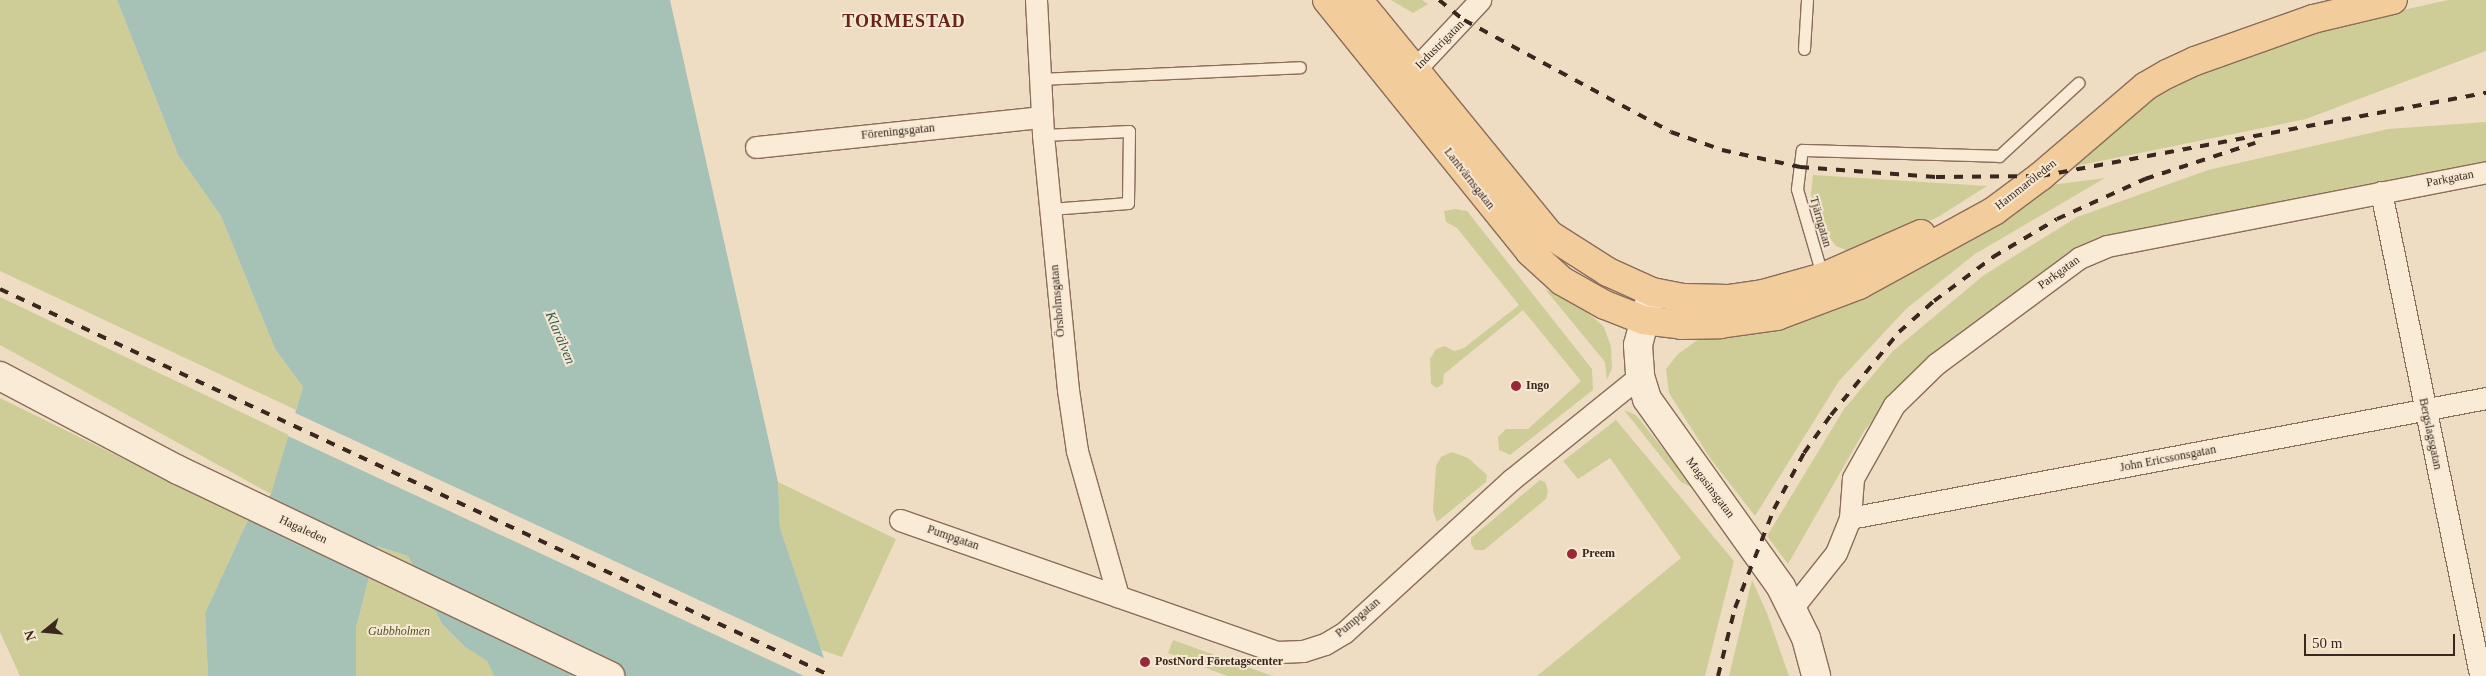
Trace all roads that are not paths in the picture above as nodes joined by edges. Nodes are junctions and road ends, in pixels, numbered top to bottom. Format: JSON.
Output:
{"nodes":[{"id":1,"x":1036,"y":0,"type":"edge"},
{"id":2,"x":1327,"y":0,"type":"edge"},
{"id":3,"x":1358,"y":0,"type":"edge"},
{"id":4,"x":1480,"y":0,"type":"edge"},
{"id":5,"x":1807,"y":0,"type":"edge"},
{"id":6,"x":2329,"y":0,"type":"edge"},
{"id":7,"x":2393,"y":0,"type":"edge"},
{"id":8,"x":1804,"y":48,"type":"dead end"},
{"id":9,"x":1300,"y":67,"type":"dead end"},
{"id":10,"x":1040,"y":79,"type":"junction"},
{"id":11,"x":1406,"y":79,"type":"junction"},
{"id":12,"x":2078,"y":83,"type":"dead end"},
{"id":13,"x":1042,"y":126,"type":"junction"},
{"id":14,"x":756,"y":147,"type":"dead end"},
{"id":15,"x":2486,"y":172,"type":"edge"},
{"id":16,"x":2381,"y":192,"type":"junction"},
{"id":17,"x":1050,"y":209,"type":"junction"},
{"id":18,"x":1827,"y":288,"type":"junction"},
{"id":19,"x":1652,"y":292,"type":"junction"},
{"id":20,"x":1643,"y":320,"type":"junction"},
{"id":21,"x":0,"y":376,"type":"edge"},
{"id":22,"x":1640,"y":376,"type":"junction"},
{"id":23,"x":2486,"y":398,"type":"edge"},
{"id":24,"x":2425,"y":411,"type":"junction"},
{"id":25,"x":1850,"y":518,"type":"junction"},
{"id":26,"x":900,"y":520,"type":"dead end"},
{"id":27,"x":1118,"y":596,"type":"junction"},
{"id":28,"x":1793,"y":607,"type":"junction"},
{"id":29,"x":610,"y":676,"type":"edge"},
{"id":30,"x":1816,"y":676,"type":"edge"},
{"id":31,"x":2480,"y":676,"type":"edge"}],
"edges":[{"from":1,"to":10,"type":"street","name":"Örsholmsgatan"},
{"from":2,"to":11,"type":"main road","name":"Lantvärnsgatan"},
{"from":3,"to":11,"type":"main road","name":"Lantvärnsgatan"},
{"from":4,"to":11,"type":"street","name":"Industrigatan"},
{"from":5,"to":8,"type":"lane"},
{"from":6,"to":18,"type":"main road","name":"Hammaröleden"},
{"from":7,"to":18,"type":"main road","name":"Hammaröleden"},
{"from":9,"to":10,"type":"lane"},
{"from":10,"to":13,"type":"street","name":"Örsholmsgatan"},
{"from":11,"to":19,"type":"main road","name":"Lantvärnsgatan"},
{"from":11,"to":20,"type":"main road","name":"Lantvärnsgatan"},
{"from":12,"to":18,"type":"lane","name":"Tjärngatan"},
{"from":13,"to":14,"type":"street","name":"Föreningsgatan"},
{"from":13,"to":17,"type":"street","name":"Örsholmsgatan"},
{"from":13,"to":17,"type":"lane"},
{"from":15,"to":16,"type":"street","name":"Parkgatan"},
{"from":16,"to":24,"type":"street","name":"Bergslagsgatan"},
{"from":16,"to":25,"type":"street","name":"Parkgatan"},
{"from":17,"to":27,"type":"street","name":"Örsholmsgatan"},
{"from":18,"to":19,"type":"main road","name":"Hammaröleden"},
{"from":18,"to":20,"type":"main road","name":"Hammaröleden"},
{"from":19,"to":20,"type":"street","name":"Magasinsgatan"},
{"from":20,"to":22,"type":"street","name":"Magasinsgatan"},
{"from":21,"to":29,"type":"street","name":"Hagaleden"},
{"from":22,"to":27,"type":"street","name":"Pumpgatan"},
{"from":22,"to":28,"type":"street","name":"Magasinsgatan"},
{"from":23,"to":24,"type":"street","name":"John Ericssonsgatan"},
{"from":24,"to":25,"type":"street","name":"John Ericssonsgatan"},
{"from":24,"to":31,"type":"street","name":"Bergslagsgatan"},
{"from":25,"to":28,"type":"street","name":"Parkgatan"},
{"from":26,"to":27,"type":"street","name":"Pumpgatan"},
{"from":28,"to":30,"type":"street","name":"Magasinsgatan"}]}
